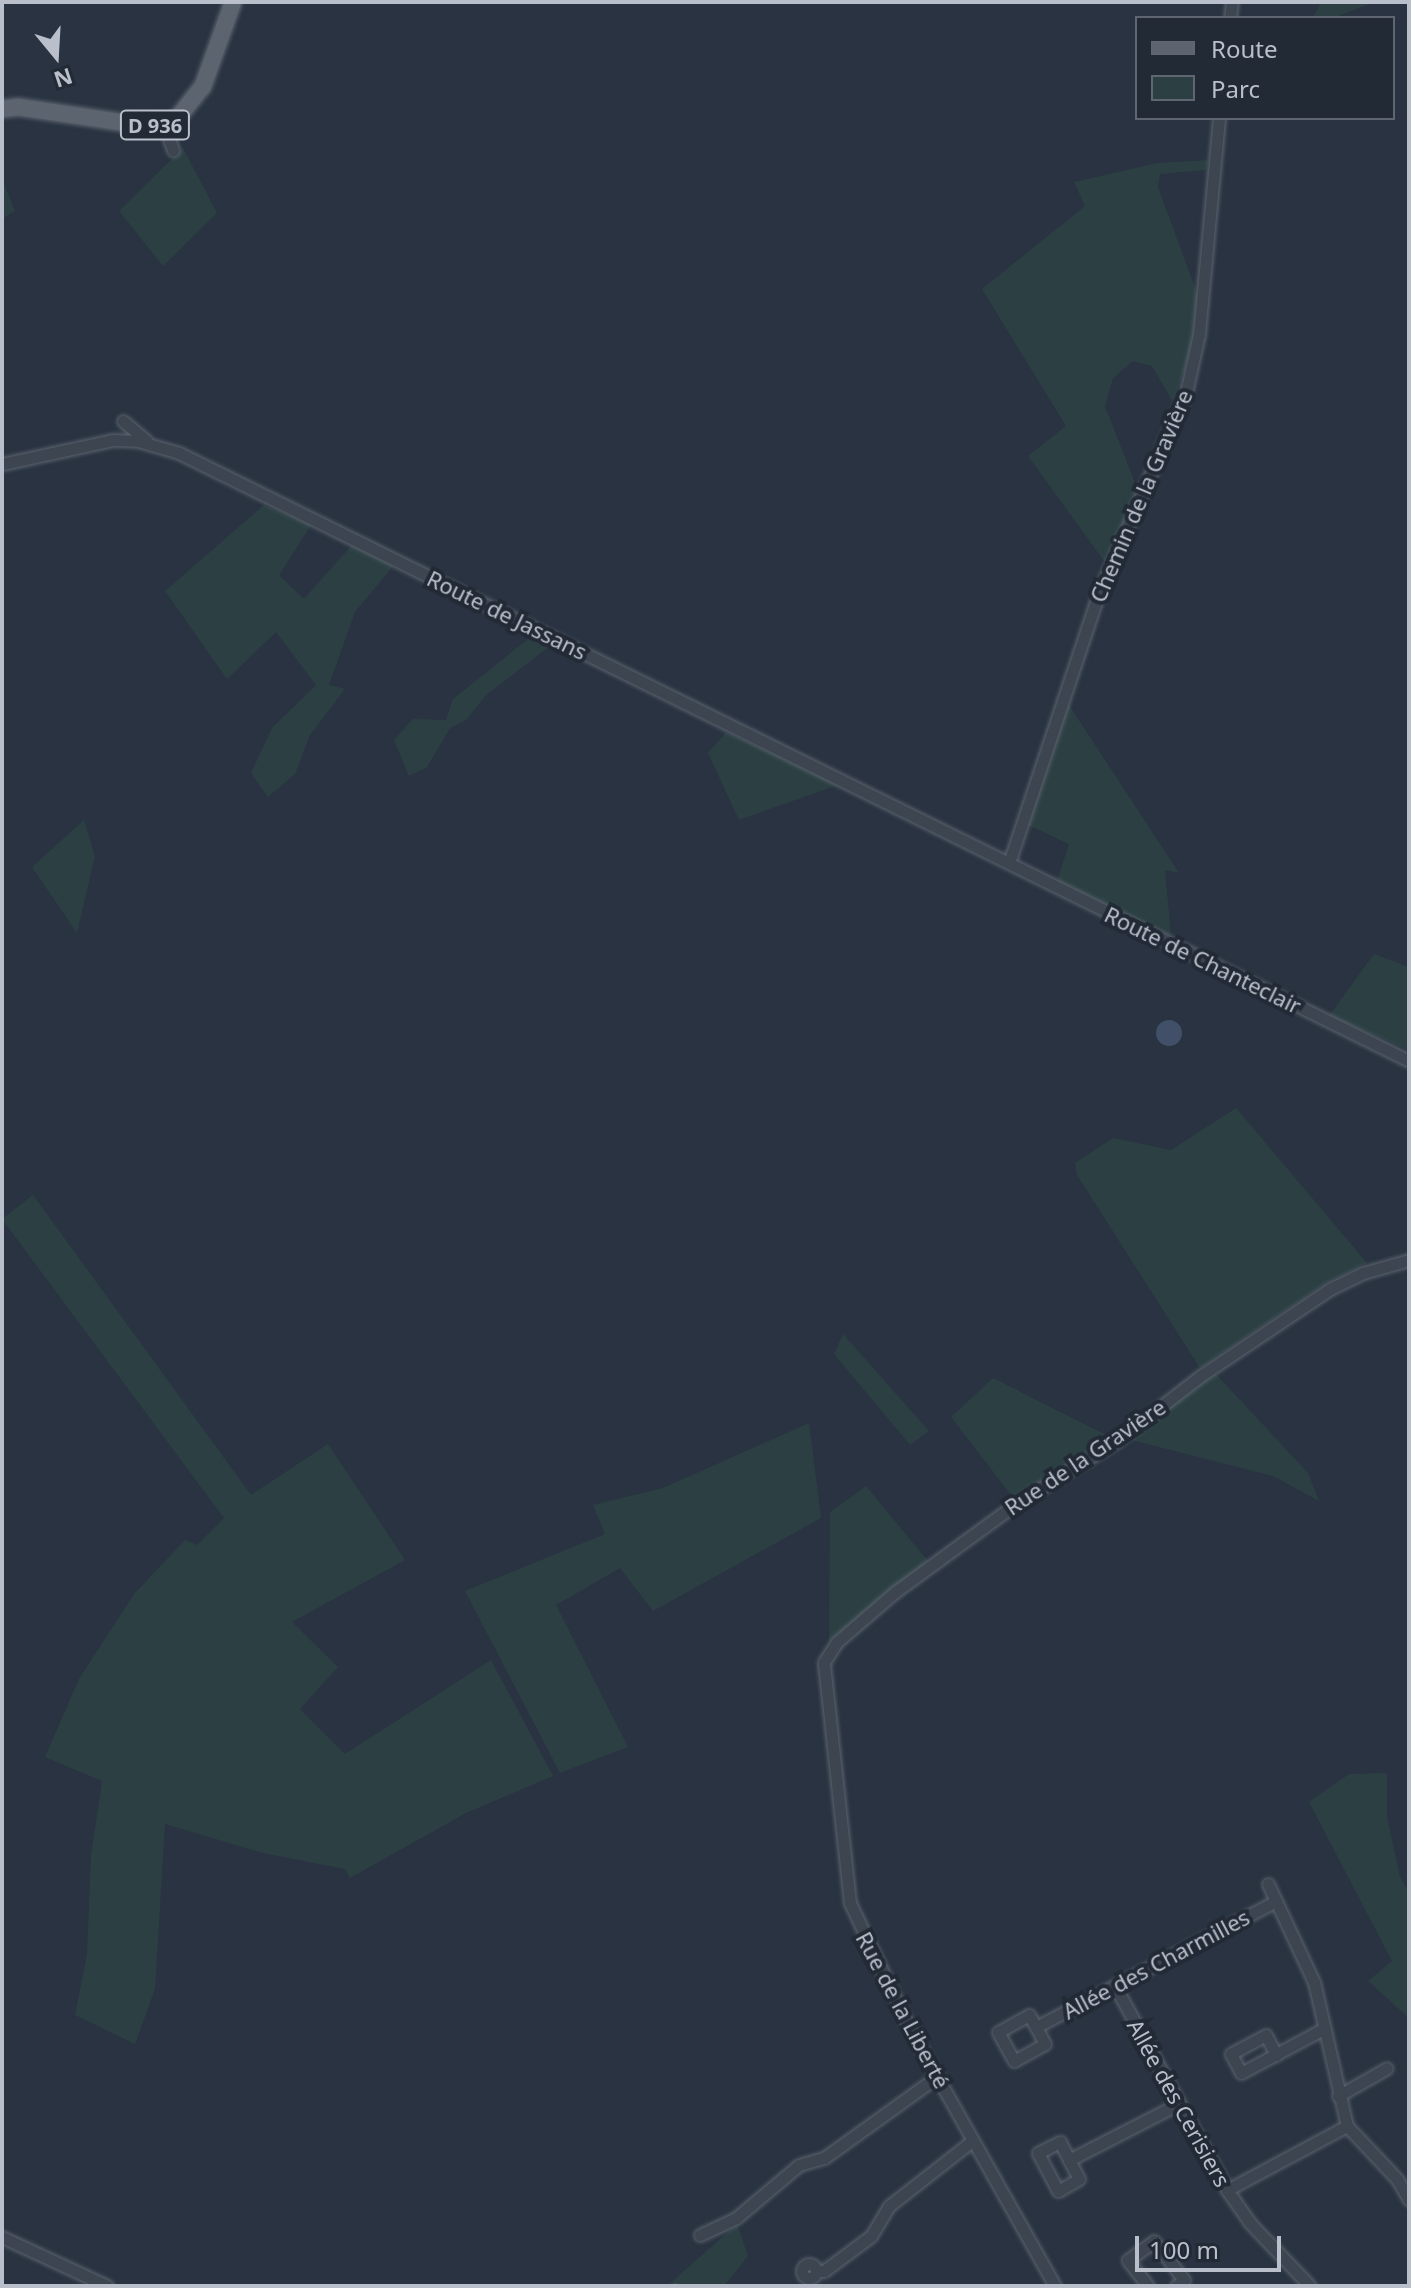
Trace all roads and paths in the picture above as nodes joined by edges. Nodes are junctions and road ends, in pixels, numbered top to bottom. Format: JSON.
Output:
{"nodes":[{"id":1,"x":233,"y":2,"type":"edge"},
{"id":2,"x":2,"y":109,"type":"edge"},
{"id":3,"x":1219,"y":120,"type":"edge"},
{"id":4,"x":164,"y":125,"type":"junction"},
{"id":5,"x":173,"y":150,"type":"dead end"},
{"id":6,"x":123,"y":421,"type":"dead end"},
{"id":7,"x":154,"y":446,"type":"junction"},
{"id":8,"x":2,"y":464,"type":"edge"},
{"id":9,"x":1003,"y":860,"type":"junction"},
{"id":10,"x":1409,"y":1061,"type":"edge"},
{"id":11,"x":1409,"y":1260,"type":"edge"},
{"id":12,"x":824,"y":1662,"type":"joint"},
{"id":13,"x":1268,"y":1884,"type":"dead end"},
{"id":14,"x":1276,"y":1901,"type":"junction"},
{"id":15,"x":1116,"y":1988,"type":"junction"},
{"id":16,"x":1036,"y":2027,"type":"dead end"},
{"id":17,"x":1323,"y":2029,"type":"junction"},
{"id":18,"x":1276,"y":2055,"type":"dead end"},
{"id":19,"x":1387,"y":2068,"type":"dead end"},
{"id":20,"x":938,"y":2076,"type":"junction"},
{"id":21,"x":1338,"y":2096,"type":"junction"},
{"id":22,"x":1178,"y":2104,"type":"junction"},
{"id":23,"x":1347,"y":2126,"type":"junction"},
{"id":24,"x":972,"y":2141,"type":"junction"},
{"id":25,"x":1069,"y":2160,"type":"dead end"},
{"id":26,"x":1227,"y":2190,"type":"junction"},
{"id":27,"x":1409,"y":2200,"type":"edge"},
{"id":28,"x":700,"y":2235,"type":"dead end"},
{"id":29,"x":2,"y":2237,"type":"edge"},
{"id":30,"x":816,"y":2271,"type":"dead end"},
{"id":31,"x":107,"y":2286,"type":"edge"},
{"id":32,"x":1055,"y":2286,"type":"edge"},
{"id":33,"x":1148,"y":2286,"type":"edge"},
{"id":34,"x":1176,"y":2286,"type":"edge"},
{"id":35,"x":1310,"y":2286,"type":"edge"}],
"edges":[{"from":1,"to":4,"type":"main road","number":"D 936"},
{"from":2,"to":4,"type":"main road","number":"D 936"},
{"from":3,"to":9,"type":"street","name":"Chemin de la Gravière"},
{"from":4,"to":5,"type":"street"},
{"from":6,"to":7,"type":"street"},
{"from":7,"to":8,"type":"street","name":"Route de Jassans"},
{"from":7,"to":9,"type":"street","name":"Route de Jassans"},
{"from":9,"to":10,"type":"street","name":"Route de Chanteclair"},
{"from":11,"to":12,"type":"street","name":"Rue de la Gravière"},
{"from":12,"to":20,"type":"street","name":"Rue de la Liberté"},
{"from":13,"to":14,"type":"street"},
{"from":14,"to":15,"type":"street","name":"Allée des Charmilles"},
{"from":14,"to":17,"type":"street"},
{"from":15,"to":16,"type":"street","name":"Allée des Charmilles"},
{"from":15,"to":22,"type":"street","name":"Allée des Cerisiers"},
{"from":17,"to":18,"type":"street"},
{"from":17,"to":21,"type":"street"},
{"from":19,"to":21,"type":"street"},
{"from":20,"to":24,"type":"street","name":"Rue de la Liberté"},
{"from":20,"to":28,"type":"street"},
{"from":21,"to":23,"type":"street"},
{"from":22,"to":25,"type":"street"},
{"from":22,"to":26,"type":"street","name":"Allée des Cerisiers"},
{"from":23,"to":26,"type":"street"},
{"from":23,"to":27,"type":"street"},
{"from":24,"to":30,"type":"street"},
{"from":24,"to":32,"type":"street","name":"Rue de la Liberté"},
{"from":26,"to":35,"type":"street","name":"Allée des Cerisiers"},
{"from":29,"to":31,"type":"street"},
{"from":33,"to":34,"type":"street"}]}
